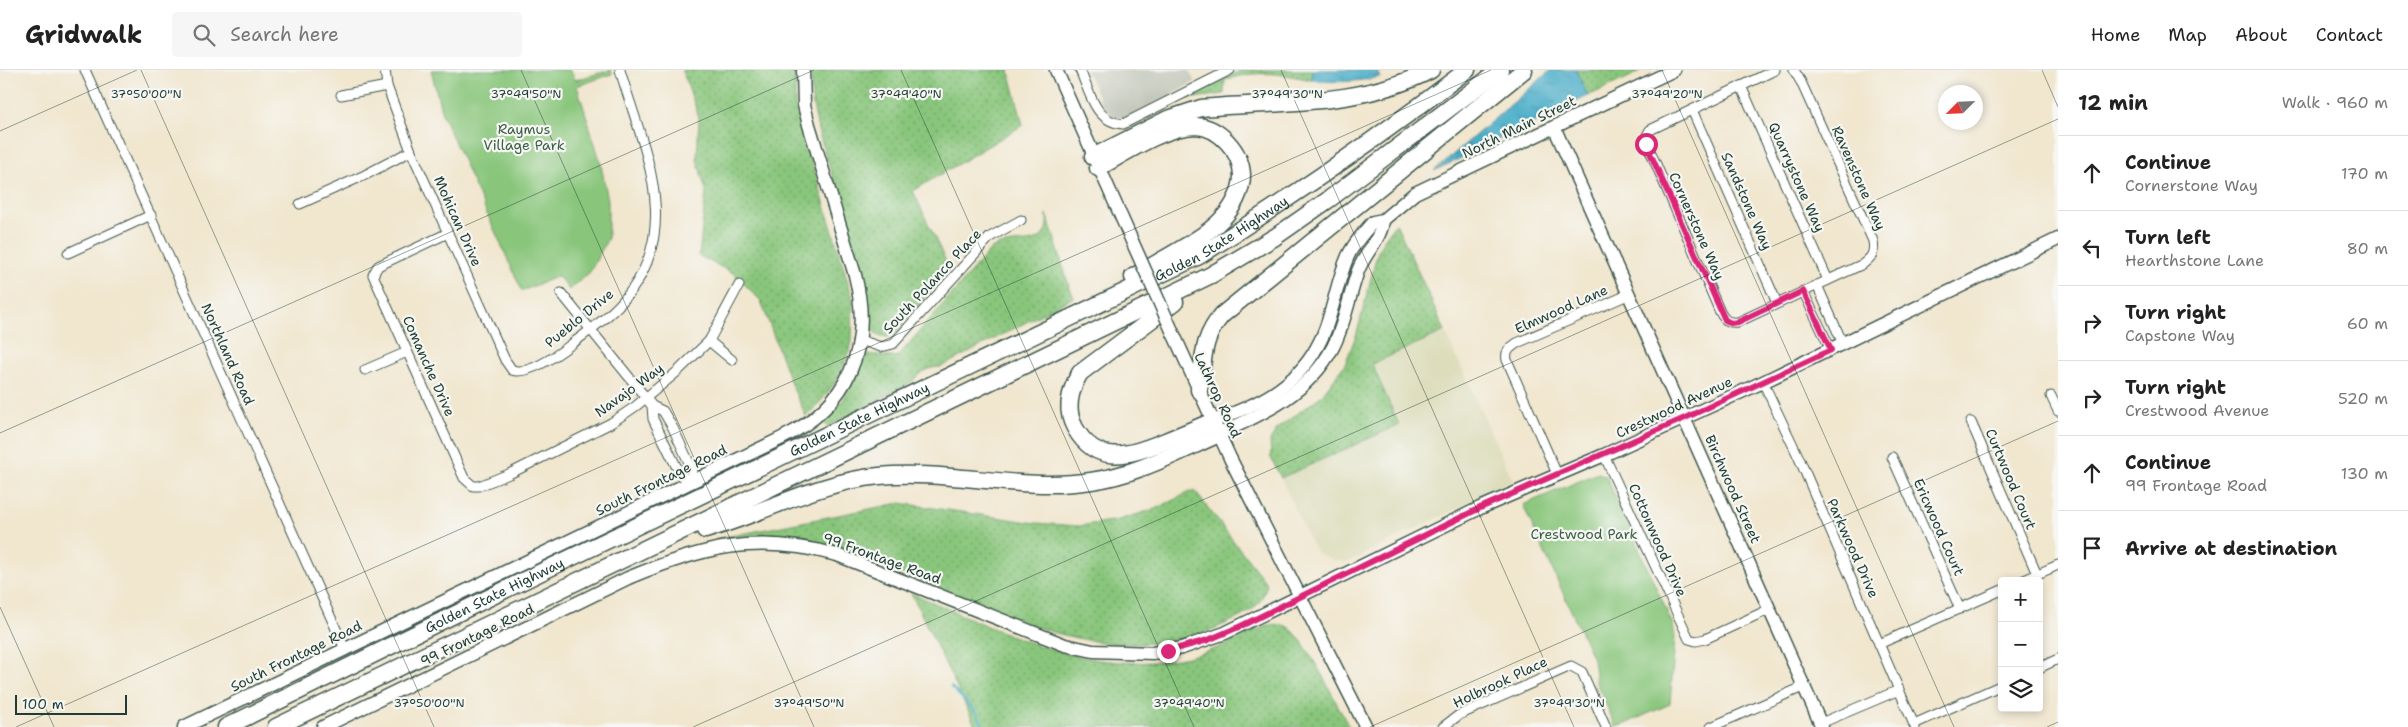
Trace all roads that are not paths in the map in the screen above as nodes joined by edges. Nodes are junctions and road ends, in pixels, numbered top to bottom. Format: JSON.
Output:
{"nodes":[{"id":1,"x":85,"y":70,"type":"edge"},
{"id":2,"x":385,"y":70,"type":"edge"},
{"id":3,"x":620,"y":70,"type":"edge"},
{"id":4,"x":804,"y":70,"type":"edge"},
{"id":5,"x":1056,"y":70,"type":"edge"},
{"id":6,"x":1080,"y":70,"type":"edge"},
{"id":7,"x":1230,"y":70,"type":"edge"},
{"id":8,"x":1432,"y":70,"type":"edge"},
{"id":9,"x":1467,"y":70,"type":"edge"},
{"id":10,"x":1500,"y":70,"type":"edge"},
{"id":11,"x":1524,"y":70,"type":"edge"},
{"id":12,"x":1674,"y":70,"type":"edge"},
{"id":13,"x":1775,"y":70,"type":"edge"},
{"id":14,"x":1794,"y":70,"type":"edge"},
{"id":15,"x":387,"y":86,"type":"junction"},
{"id":16,"x":1741,"y":86,"type":"junction"},
{"id":17,"x":341,"y":95,"type":"dead end"},
{"id":18,"x":1692,"y":110,"type":"junction"},
{"id":19,"x":1554,"y":127,"type":"junction"},
{"id":20,"x":411,"y":151,"type":"junction"},
{"id":21,"x":1096,"y":162,"type":"junction"},
{"id":22,"x":300,"y":204,"type":"dead end"},
{"id":23,"x":151,"y":215,"type":"junction"},
{"id":24,"x":1021,"y":220,"type":"dead end"},
{"id":25,"x":448,"y":233,"type":"junction"},
{"id":26,"x":2058,"y":239,"type":"edge"},
{"id":27,"x":68,"y":253,"type":"dead end"},
{"id":28,"x":1211,"y":276,"type":"junction"},
{"id":29,"x":1828,"y":280,"type":"junction"},
{"id":30,"x":1817,"y":285,"type":"junction"},
{"id":31,"x":739,"y":286,"type":"dead end"},
{"id":32,"x":1803,"y":291,"type":"junction"},
{"id":33,"x":561,"y":293,"type":"dead end"},
{"id":34,"x":1630,"y":294,"type":"junction"},
{"id":35,"x":1777,"y":303,"type":"junction"},
{"id":36,"x":590,"y":329,"type":"junction"},
{"id":37,"x":860,"y":340,"type":"junction"},
{"id":38,"x":709,"y":341,"type":"junction"},
{"id":39,"x":1844,"y":344,"type":"junction"},
{"id":40,"x":1831,"y":350,"type":"junction"},
{"id":41,"x":408,"y":352,"type":"junction"},
{"id":42,"x":732,"y":360,"type":"dead end"},
{"id":43,"x":365,"y":370,"type":"dead end"},
{"id":44,"x":522,"y":372,"type":"joint"},
{"id":45,"x":1763,"y":382,"type":"junction"},
{"id":46,"x":1199,"y":390,"type":"junction"},
{"id":47,"x":2051,"y":396,"type":"dead end"},
{"id":48,"x":649,"y":402,"type":"junction"},
{"id":49,"x":2058,"y":411,"type":"edge"},
{"id":50,"x":1685,"y":418,"type":"junction"},
{"id":51,"x":1971,"y":422,"type":"dead end"},
{"id":52,"x":840,"y":428,"type":"junction"},
{"id":53,"x":1216,"y":428,"type":"junction"},
{"id":54,"x":1604,"y":455,"type":"junction"},
{"id":55,"x":1892,"y":457,"type":"dead end"},
{"id":56,"x":1557,"y":474,"type":"junction"},
{"id":57,"x":691,"y":482,"type":"junction"},
{"id":58,"x":473,"y":486,"type":"joint"},
{"id":59,"x":655,"y":544,"type":"junction"},
{"id":60,"x":2058,"y":565,"type":"edge"},
{"id":61,"x":2037,"y":574,"type":"junction"},
{"id":62,"x":2031,"y":577,"type":"edge"},
{"id":63,"x":1998,"y":592,"type":"edge"},
{"id":64,"x":1300,"y":597,"type":"junction"},
{"id":65,"x":1770,"y":609,"type":"junction"},
{"id":66,"x":1960,"y":609,"type":"junction"},
{"id":67,"x":1879,"y":644,"type":"junction"},
{"id":68,"x":345,"y":649,"type":"junction"},
{"id":69,"x":2058,"y":660,"type":"edge"},
{"id":70,"x":2041,"y":667,"type":"edge"},
{"id":71,"x":1805,"y":686,"type":"junction"},
{"id":72,"x":1998,"y":687,"type":"edge"},
{"id":73,"x":1899,"y":690,"type":"junction"},
{"id":74,"x":1822,"y":725,"type":"edge"},
{"id":75,"x":1914,"y":726,"type":"edge"},
{"id":76,"x":184,"y":727,"type":"edge"},
{"id":77,"x":226,"y":727,"type":"edge"},
{"id":78,"x":276,"y":727,"type":"edge"},
{"id":79,"x":323,"y":727,"type":"edge"},
{"id":80,"x":1366,"y":727,"type":"edge"},
{"id":81,"x":1443,"y":727,"type":"edge"},
{"id":82,"x":1606,"y":727,"type":"edge"},
{"id":83,"x":1712,"y":727,"type":"edge"}],
"edges":[{"from":1,"to":23,"type":"street","name":"Northland Road"},
{"from":2,"to":15,"type":"street","name":"Mohican Drive"},
{"from":3,"to":36,"type":"street","name":"Pueblo Drive"},
{"from":4,"to":37,"type":"street","name":"South Frontage Road"},
{"from":5,"to":21,"type":"street","name":"Lathrop Road"},
{"from":6,"to":7,"type":"street"},
{"from":8,"to":21,"type":"highway"},
{"from":9,"to":52,"type":"highway","name":"Golden State Highway"},
{"from":10,"to":28,"type":"highway","name":"Golden State Highway"},
{"from":11,"to":46,"type":"highway"},
{"from":12,"to":19,"type":"street","name":"North Main Street"},
{"from":13,"to":16,"type":"street"},
{"from":14,"to":29,"type":"street","name":"Ravenstone Way"},
{"from":15,"to":17,"type":"street"},
{"from":15,"to":20,"type":"street","name":"Mohican Drive"},
{"from":16,"to":18,"type":"street"},
{"from":16,"to":29,"type":"street","name":"Quarrystone Way"},
{"from":18,"to":35,"type":"street","name":"Sandstone Way"},
{"from":18,"to":35,"type":"street","name":"Cornerstone Way"},
{"from":19,"to":34,"type":"street","name":"Birchwood Street"},
{"from":19,"to":53,"type":"street","name":"North Main Street"},
{"from":20,"to":22,"type":"street"},
{"from":20,"to":25,"type":"street","name":"Mohican Drive"},
{"from":21,"to":46,"type":"street","name":"Lathrop Road","bridge":true},
{"from":21,"to":52,"type":"highway"},
{"from":23,"to":27,"type":"street"},
{"from":23,"to":68,"type":"street","name":"Northland Road"},
{"from":24,"to":37,"type":"street","name":"South Polanco Place"},
{"from":25,"to":41,"type":"street","name":"Comanche Drive"},
{"from":25,"to":44,"type":"street","name":"Mohican Drive"},
{"from":26,"to":39,"type":"street","name":"Crestwood Avenue"},
{"from":28,"to":53,"type":"highway"},
{"from":28,"to":59,"type":"highway","name":"Golden State Highway"},
{"from":29,"to":30,"type":"street"},
{"from":30,"to":32,"type":"street"},
{"from":30,"to":39,"type":"street"},
{"from":31,"to":38,"type":"street","name":"Navajo Way"},
{"from":32,"to":35,"type":"street"},
{"from":32,"to":40,"type":"street"},
{"from":33,"to":36,"type":"street"},
{"from":34,"to":50,"type":"street","name":"Birchwood Street"},
{"from":34,"to":56,"type":"street","name":"Elmwood Lane"},
{"from":36,"to":44,"type":"street","name":"Pueblo Drive"},
{"from":36,"to":48,"type":"street"},
{"from":37,"to":57,"type":"street","name":"South Frontage Road"},
{"from":38,"to":42,"type":"street"},
{"from":38,"to":48,"type":"street","name":"Navajo Way"},
{"from":39,"to":40,"type":"street","name":"Crestwood Avenue"},
{"from":40,"to":45,"type":"street","name":"Crestwood Avenue"},
{"from":41,"to":43,"type":"street"},
{"from":41,"to":58,"type":"street","name":"Comanche Drive"},
{"from":45,"to":50,"type":"street","name":"Crestwood Avenue"},
{"from":45,"to":67,"type":"street","name":"Parkwood Drive"},
{"from":46,"to":53,"type":"street","name":"Lathrop Road"},
{"from":47,"to":49,"type":"street"},
{"from":48,"to":57,"type":"street"},
{"from":48,"to":57,"type":"street"},
{"from":48,"to":58,"type":"street","name":"Navajo Way"},
{"from":50,"to":54,"type":"street","name":"Crestwood Avenue"},
{"from":50,"to":65,"type":"street","name":"Birchwood Street"},
{"from":51,"to":61,"type":"street","name":"Curtwood Court"},
{"from":52,"to":77,"type":"highway","name":"Golden State Highway"},
{"from":53,"to":59,"type":"highway"},
{"from":53,"to":64,"type":"street","name":"Lathrop Road"},
{"from":54,"to":56,"type":"street","name":"Crestwood Avenue"},
{"from":54,"to":65,"type":"street","name":"Cottonwood Drive"},
{"from":55,"to":66,"type":"street","name":"Ericwood Court"},
{"from":56,"to":64,"type":"street","name":"Crestwood Avenue"},
{"from":57,"to":68,"type":"street","name":"South Frontage Road"},
{"from":59,"to":78,"type":"highway","name":"Golden State Highway"},
{"from":60,"to":61,"type":"street"},
{"from":61,"to":62,"type":"street"},
{"from":63,"to":66,"type":"street"},
{"from":64,"to":79,"type":"street","name":"99 Frontage Road"},
{"from":64,"to":80,"type":"street","name":"Lathrop Road"},
{"from":65,"to":71,"type":"street","name":"Birchwood Street"},
{"from":66,"to":67,"type":"street"},
{"from":67,"to":73,"type":"street","name":"Parkwood Drive"},
{"from":68,"to":76,"type":"street","name":"South Frontage Road"},
{"from":69,"to":70,"type":"street"},
{"from":71,"to":74,"type":"street","name":"Birchwood Street"},
{"from":71,"to":83,"type":"street"},
{"from":72,"to":75,"type":"street"},
{"from":73,"to":74,"type":"street"},
{"from":73,"to":75,"type":"street","name":"Parkwood Drive"},
{"from":81,"to":82,"type":"street","name":"Holbrook Place"}]}
